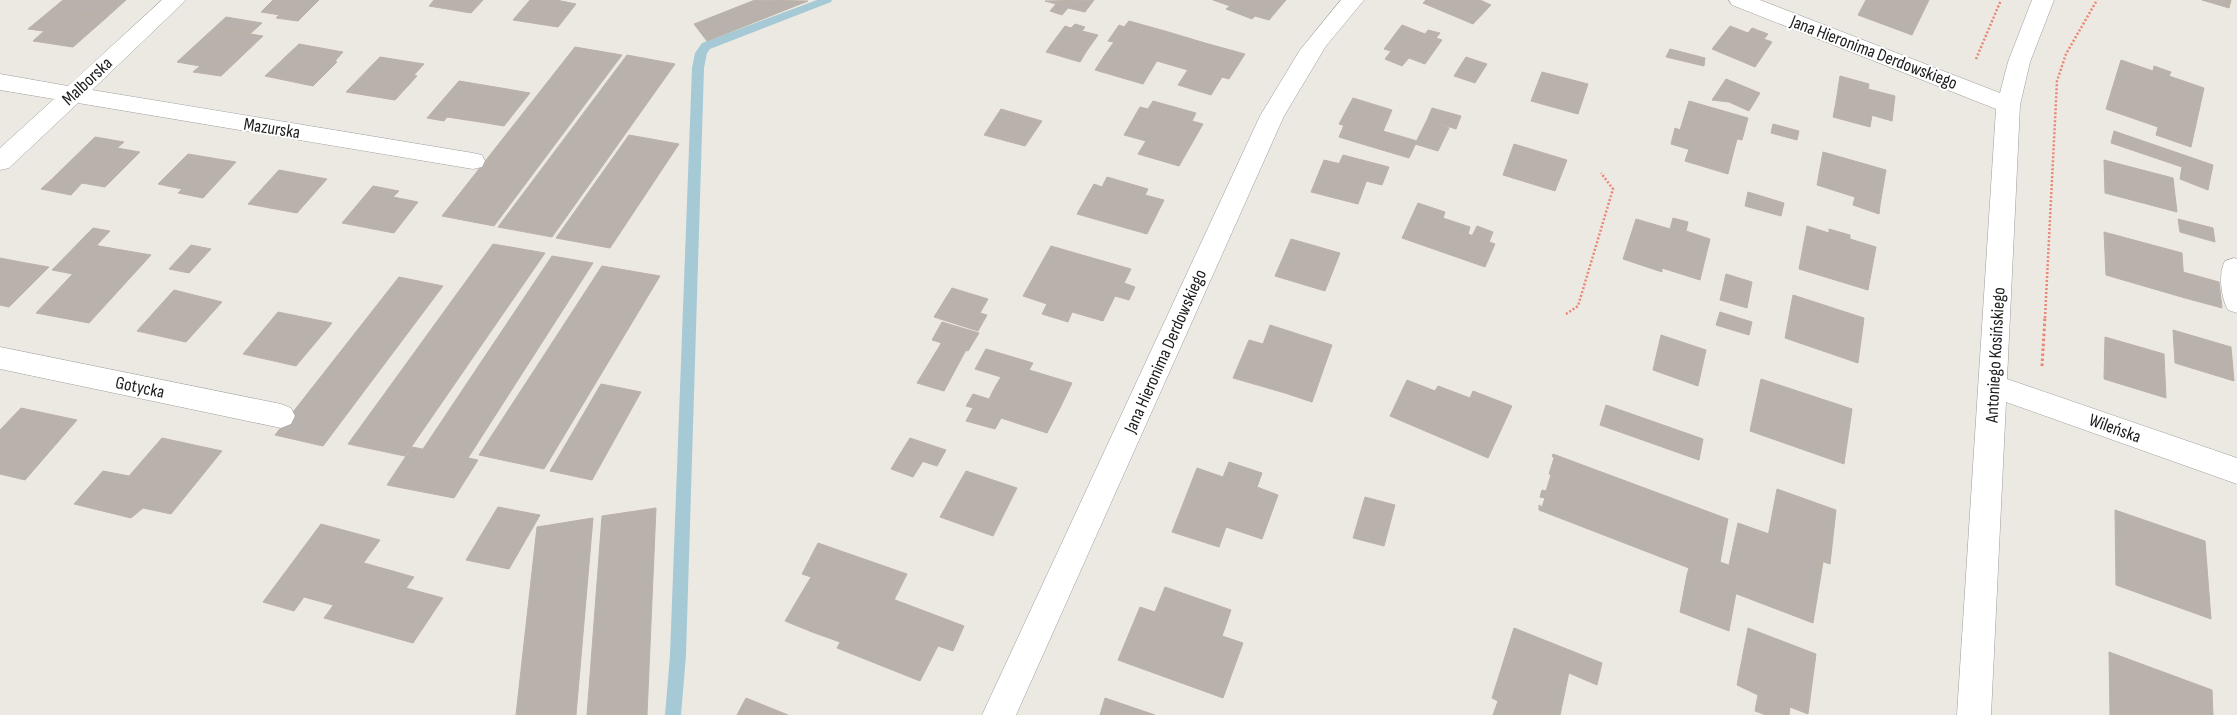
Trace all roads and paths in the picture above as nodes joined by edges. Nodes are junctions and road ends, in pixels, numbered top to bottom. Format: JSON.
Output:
{"nodes":[{"id":1,"x":175,"y":0,"type":"edge"},
{"id":2,"x":1353,"y":0,"type":"edge"},
{"id":3,"x":1740,"y":0,"type":"edge"},
{"id":4,"x":2001,"y":0,"type":"edge"},
{"id":5,"x":2043,"y":0,"type":"edge"},
{"id":6,"x":2097,"y":0,"type":"edge"},
{"id":7,"x":1974,"y":63,"type":"dead end"},
{"id":8,"x":0,"y":82,"type":"edge"},
{"id":9,"x":72,"y":95,"type":"junction"},
{"id":10,"x":2008,"y":105,"type":"junction"},
{"id":11,"x":473,"y":161,"type":"dead end"},
{"id":12,"x":0,"y":162,"type":"edge"},
{"id":13,"x":1601,"y":173,"type":"dead end"},
{"id":14,"x":2234,"y":268,"type":"dead end"},
{"id":15,"x":2237,"y":303,"type":"edge"},
{"id":16,"x":1566,"y":314,"type":"dead end"},
{"id":17,"x":0,"y":358,"type":"edge"},
{"id":18,"x":2041,"y":370,"type":"dead end"},
{"id":19,"x":1993,"y":386,"type":"junction"},
{"id":20,"x":280,"y":416,"type":"dead end"},
{"id":21,"x":2237,"y":471,"type":"edge"},
{"id":22,"x":999,"y":715,"type":"edge"},
{"id":23,"x":1974,"y":715,"type":"edge"}],
"edges":[{"from":1,"to":9,"type":"street","name":"Malborska"},
{"from":2,"to":22,"type":"street","name":"Jana Hieronima Derdowskiego"},
{"from":3,"to":10,"type":"street","name":"Jana Hieronima Derdowskiego"},
{"from":4,"to":7,"type":"path"},
{"from":5,"to":10,"type":"street","name":"Antoniego Kosińskiego"},
{"from":6,"to":18,"type":"path"},
{"from":8,"to":9,"type":"street","name":"Mazurska"},
{"from":9,"to":11,"type":"street","name":"Mazurska"},
{"from":9,"to":12,"type":"street","name":"Malborska"},
{"from":10,"to":19,"type":"street","name":"Antoniego Kosińskiego"},
{"from":13,"to":16,"type":"path"},
{"from":14,"to":15,"type":"street"},
{"from":17,"to":20,"type":"street","name":"Gotycka"},
{"from":19,"to":21,"type":"street","name":"Wileńska"},
{"from":19,"to":23,"type":"street","name":"Antoniego Kosińskiego"}]}
